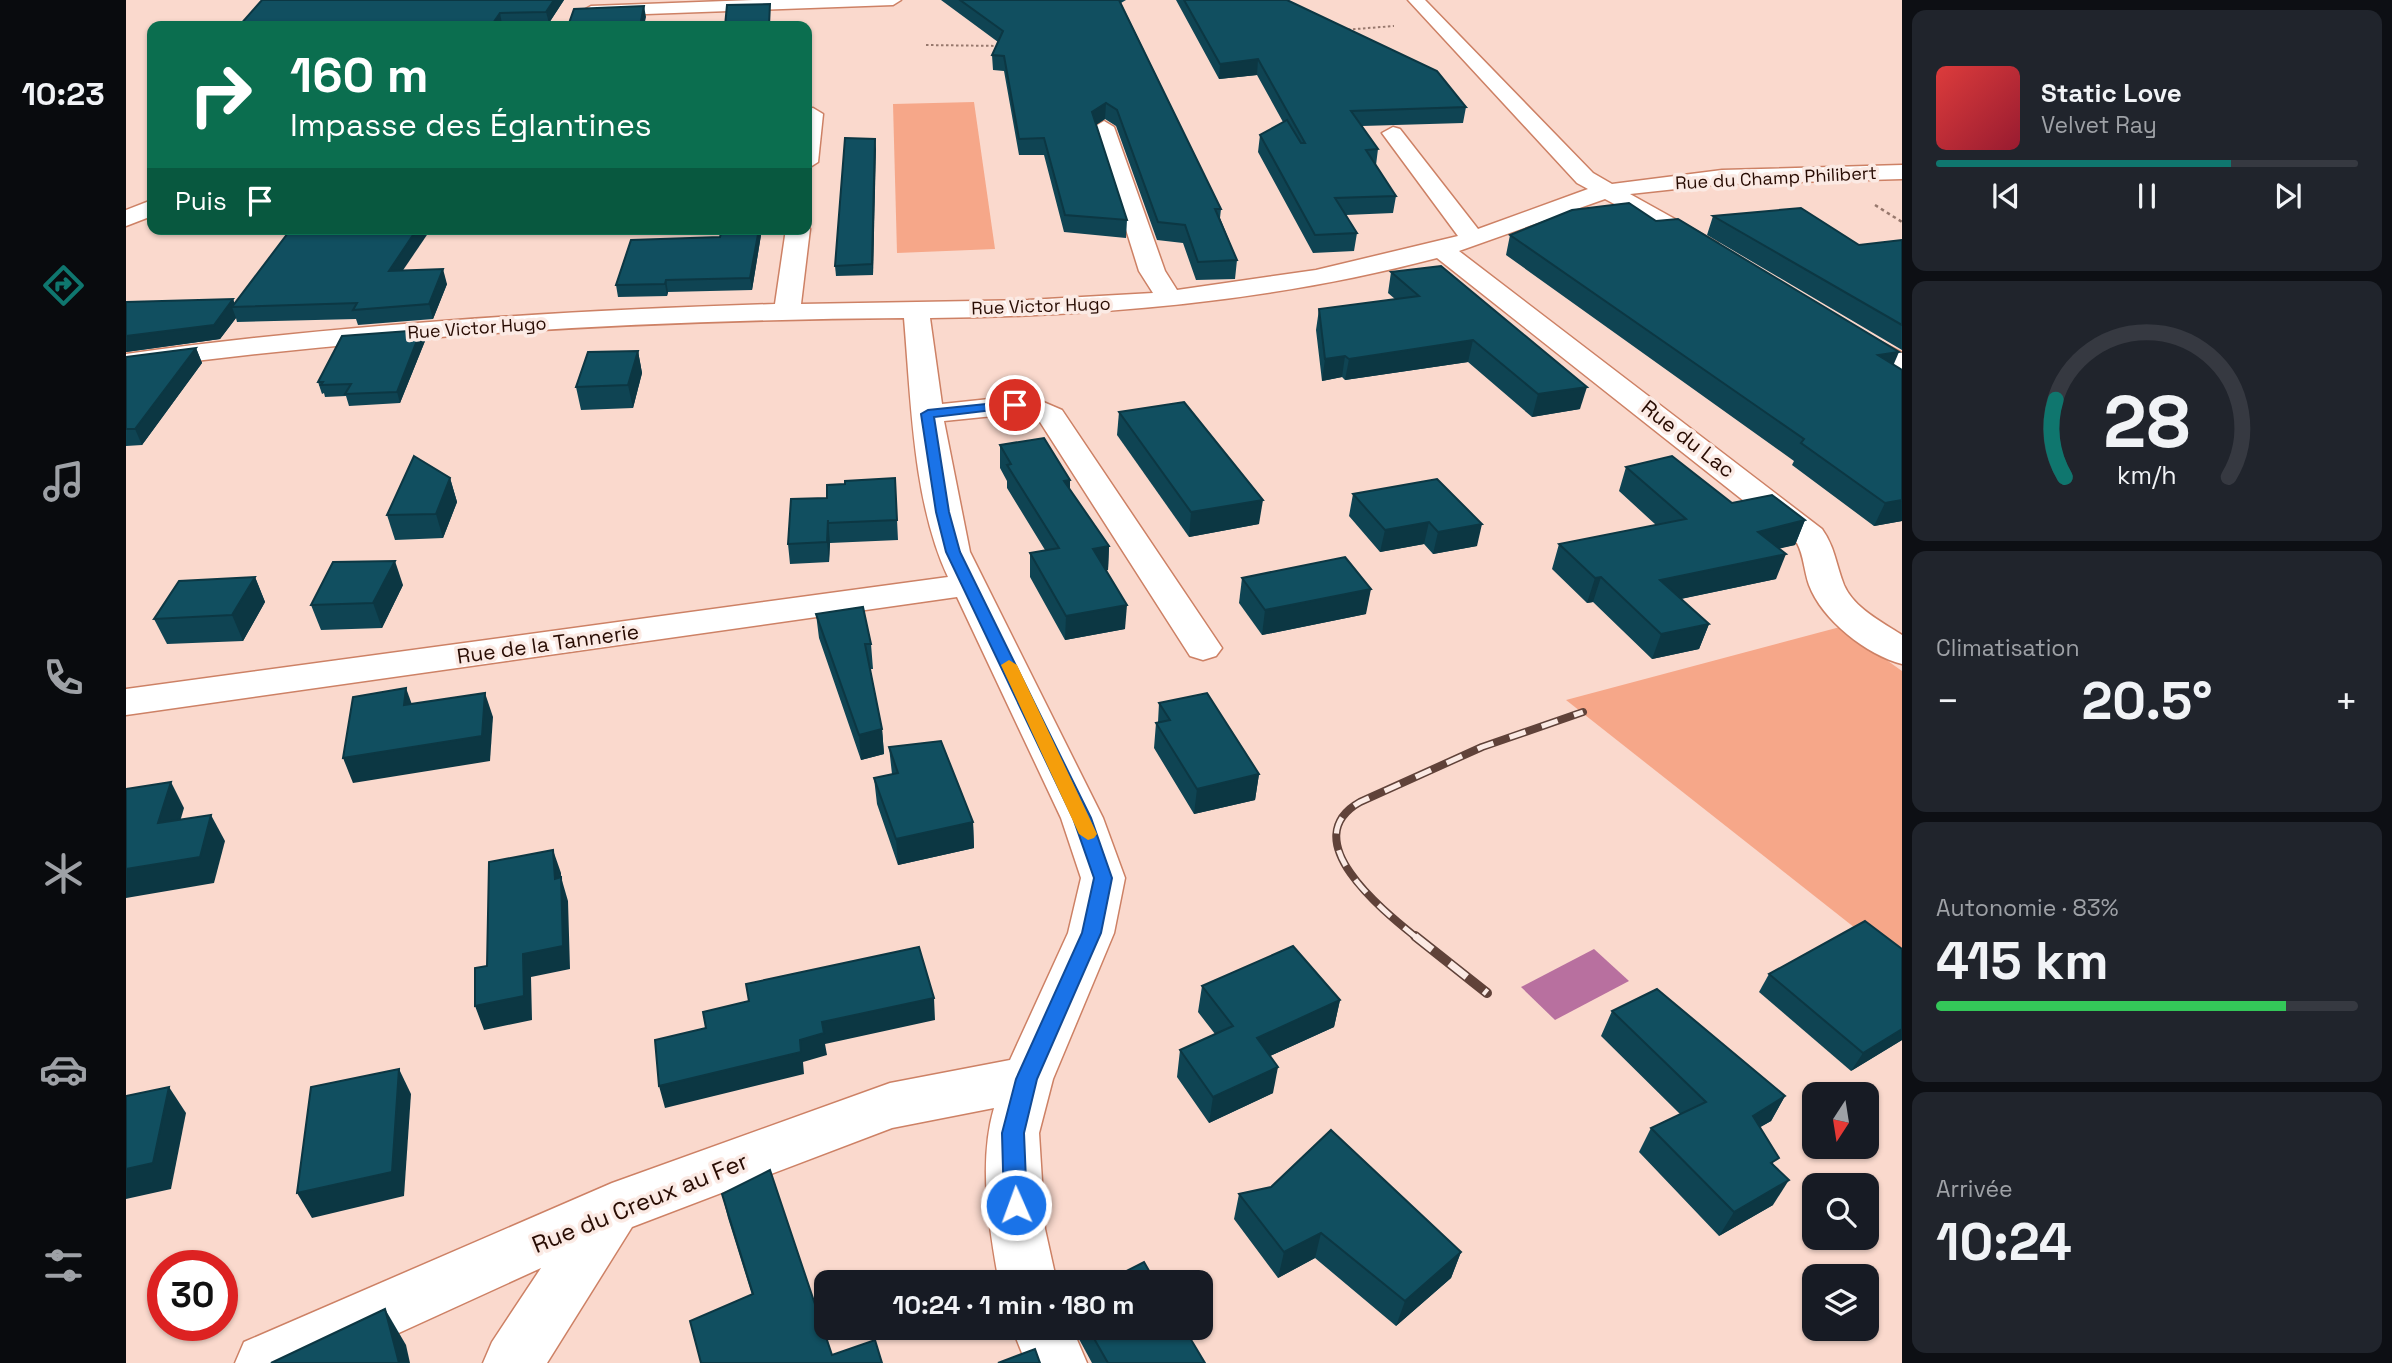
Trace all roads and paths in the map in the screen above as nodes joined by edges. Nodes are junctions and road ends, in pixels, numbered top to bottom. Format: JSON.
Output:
{"nodes":[{"id":1,"x":601,"y":0,"type":"edge"},
{"id":2,"x":893,"y":0,"type":"edge"},
{"id":3,"x":1416,"y":0,"type":"edge"},
{"id":4,"x":799,"y":2,"type":"edge"},
{"id":5,"x":800,"y":21,"type":"edge"},
{"id":6,"x":1394,"y":26,"type":"dead end"},
{"id":7,"x":1333,"y":30,"type":"edge"},
{"id":8,"x":926,"y":45,"type":"dead end"},
{"id":9,"x":1012,"y":47,"type":"edge"},
{"id":10,"x":1104,"y":127,"type":"edge"},
{"id":11,"x":1393,"y":133,"type":"dead end"},
{"id":12,"x":1902,"y":172,"type":"edge"},
{"id":13,"x":1609,"y":191,"type":"junction"},
{"id":14,"x":147,"y":209,"type":"edge"},
{"id":15,"x":126,"y":219,"type":"edge"},
{"id":16,"x":797,"y":235,"type":"edge"},
{"id":17,"x":1474,"y":239,"type":"junction"},
{"id":18,"x":1441,"y":249,"type":"junction"},
{"id":19,"x":1734,"y":263,"type":"edge"},
{"id":20,"x":1170,"y":299,"type":"junction"},
{"id":21,"x":916,"y":309,"type":"junction"},
{"id":22,"x":787,"y":312,"type":"junction"},
{"id":23,"x":1829,"y":321,"type":"edge"},
{"id":24,"x":126,"y":362,"type":"edge"},
{"id":25,"x":1902,"y":365,"type":"edge"},
{"id":26,"x":928,"y":414,"type":"junction"},
{"id":27,"x":971,"y":585,"type":"junction"},
{"id":28,"x":1203,"y":648,"type":"dead end"},
{"id":29,"x":1902,"y":652,"type":"edge"},
{"id":30,"x":126,"y":702,"type":"edge"},
{"id":31,"x":1027,"y":1079,"type":"junction"},
{"id":32,"x":612,"y":1209,"type":"junction"},
{"id":33,"x":1025,"y":1270,"type":"edge"},
{"id":34,"x":1046,"y":1340,"type":"edge"},
{"id":35,"x":265,"y":1363,"type":"edge"},
{"id":36,"x":513,"y":1363,"type":"edge"},
{"id":37,"x":1056,"y":1363,"type":"edge"}],
"edges":[{"from":1,"to":4,"type":"street"},
{"from":2,"to":4,"type":"street"},
{"from":3,"to":13,"type":"street"},
{"from":4,"to":5,"type":"street"},
{"from":6,"to":7,"type":"path"},
{"from":8,"to":9,"type":"path"},
{"from":10,"to":20,"type":"street"},
{"from":11,"to":17,"type":"street"},
{"from":12,"to":13,"type":"street","name":"Rue du Champ Philibert"},
{"from":13,"to":17,"type":"street","name":"Rue Victor Hugo"},
{"from":13,"to":19,"type":"street"},
{"from":14,"to":15,"type":"street"},
{"from":16,"to":22,"type":"street"},
{"from":17,"to":18,"type":"street","name":"Rue Victor Hugo"},
{"from":18,"to":20,"type":"street","name":"Rue Victor Hugo"},
{"from":18,"to":29,"type":"street","name":"Rue du Lac"},
{"from":20,"to":21,"type":"street","name":"Rue Victor Hugo"},
{"from":21,"to":22,"type":"street","name":"Rue Victor Hugo"},
{"from":21,"to":26,"type":"street"},
{"from":22,"to":24,"type":"street","name":"Rue Victor Hugo"},
{"from":23,"to":25,"type":"street"},
{"from":26,"to":27,"type":"street"},
{"from":26,"to":28,"type":"street"},
{"from":27,"to":30,"type":"street","name":"Rue de la Tannerie"},
{"from":27,"to":31,"type":"street"},
{"from":31,"to":32,"type":"street","name":"Rue du Creux au Fer"},
{"from":31,"to":33,"type":"street"},
{"from":32,"to":35,"type":"street","name":"Rue du Creux au Fer"},
{"from":32,"to":36,"type":"street"},
{"from":34,"to":37,"type":"street"}]}
